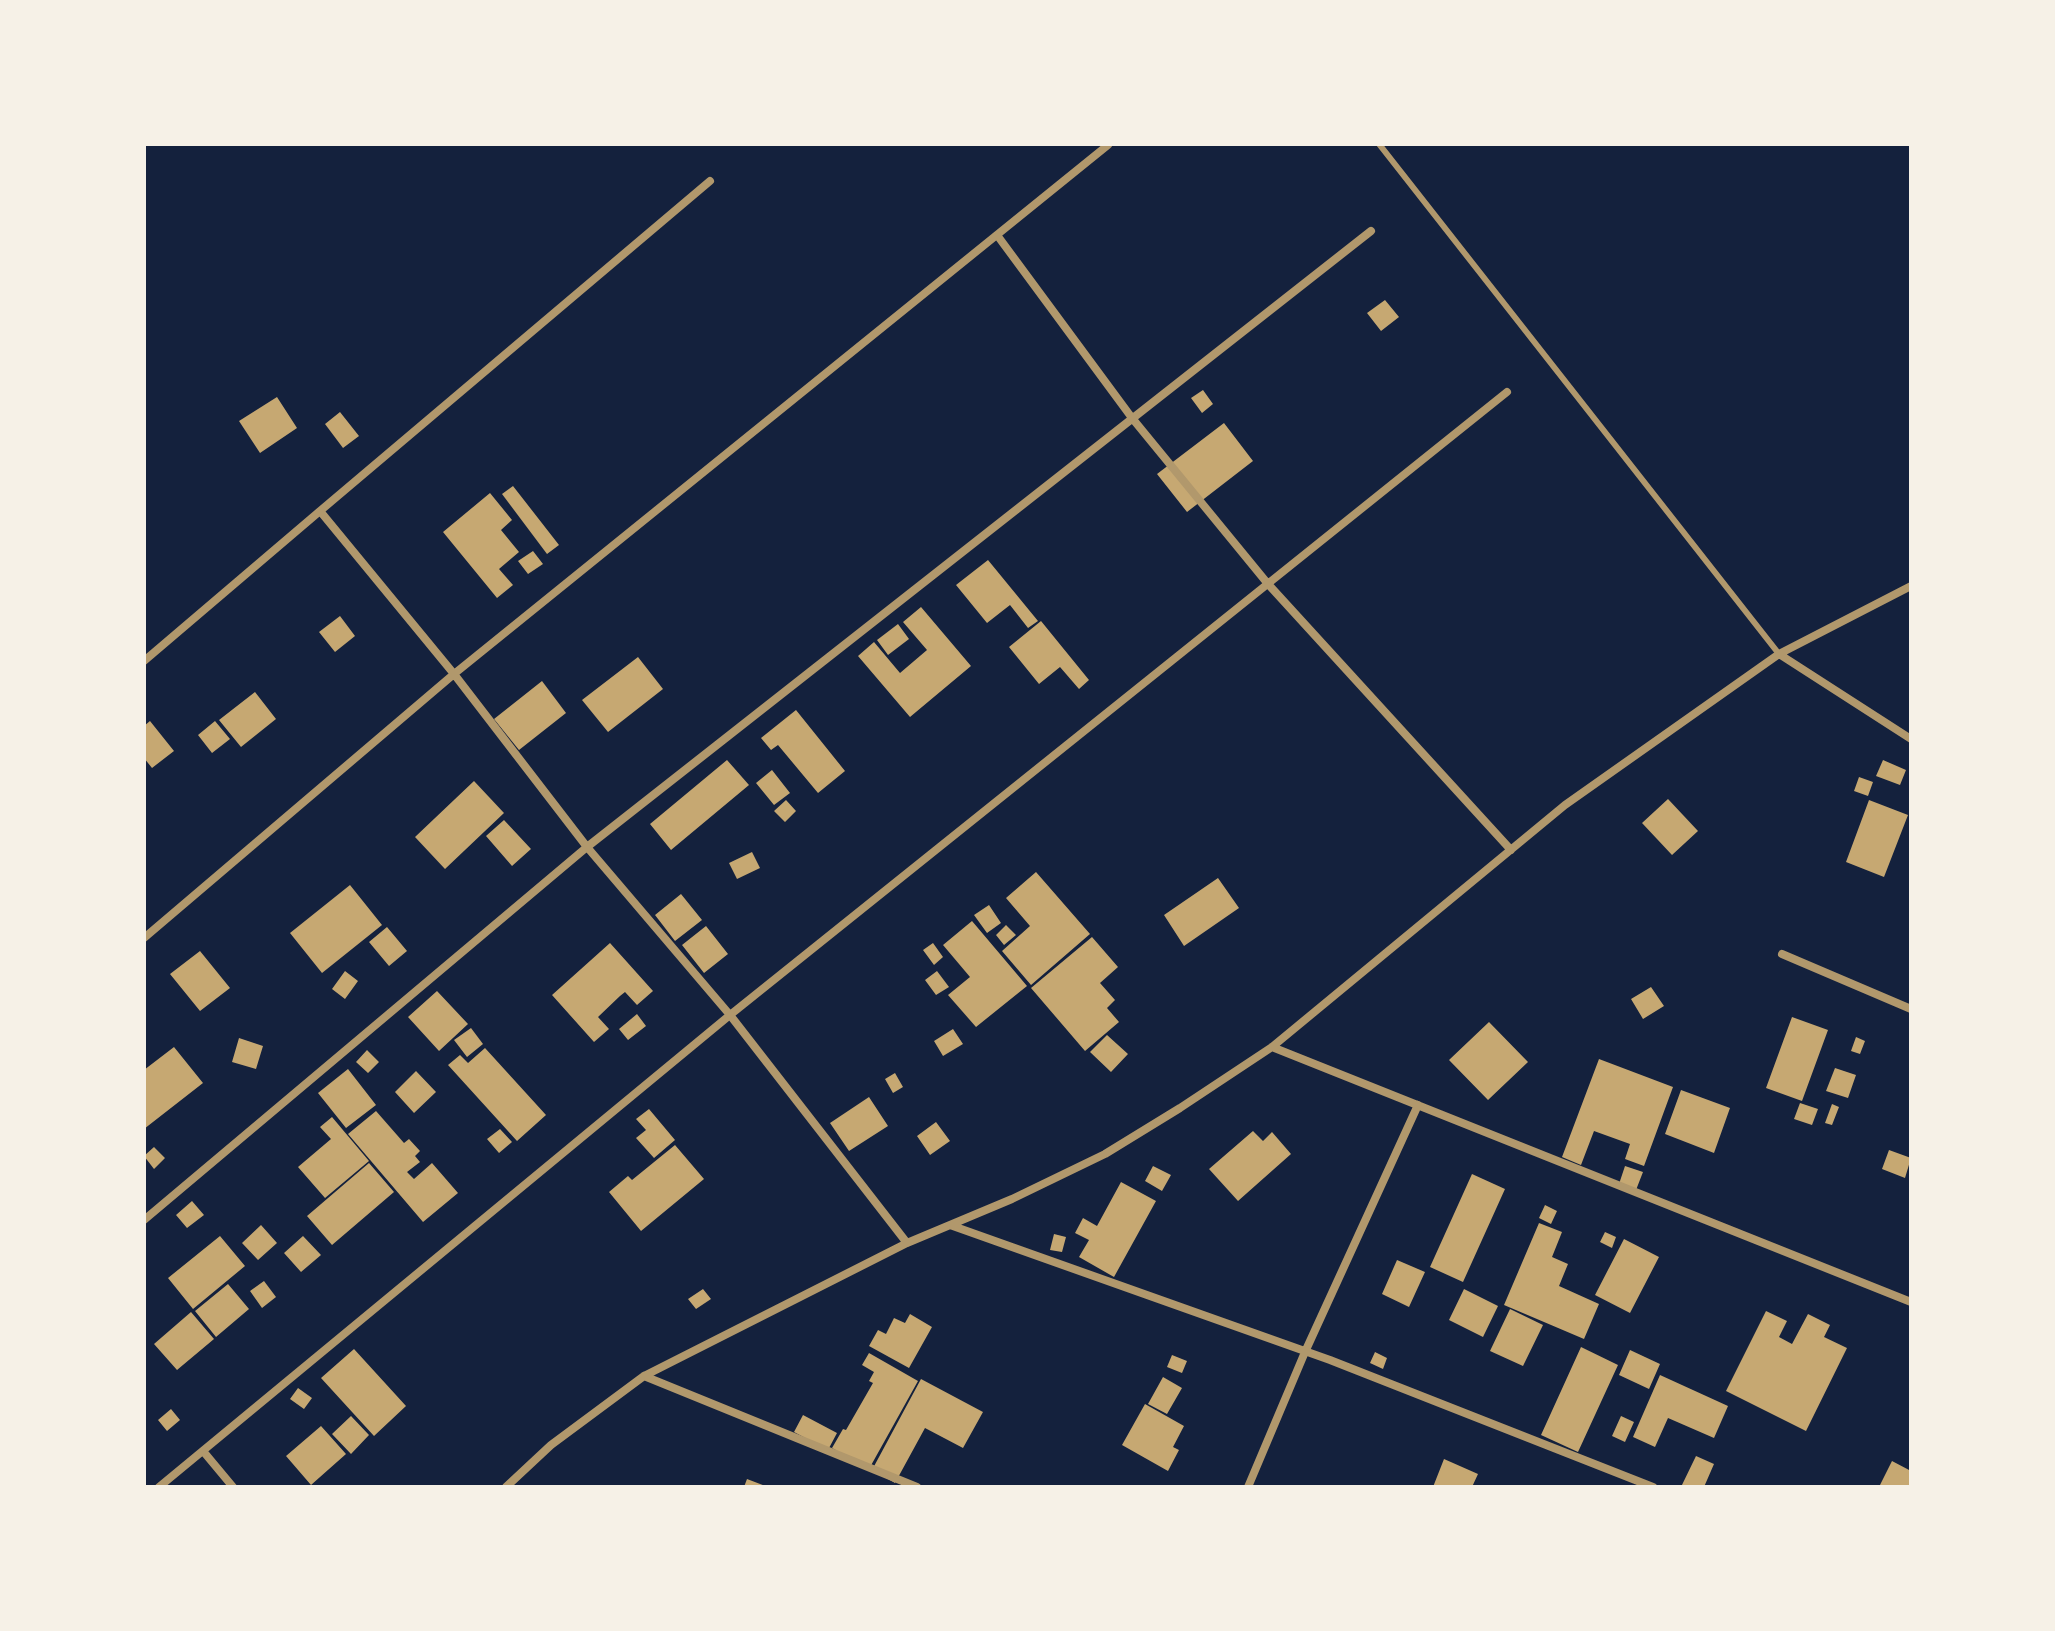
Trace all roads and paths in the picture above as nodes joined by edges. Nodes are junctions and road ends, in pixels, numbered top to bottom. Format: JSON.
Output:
{"nodes":[{"id":1,"x":1379,"y":144,"type":"edge"},
{"id":2,"x":1108,"y":145,"type":"edge"},
{"id":3,"x":710,"y":181,"type":"dead end"},
{"id":4,"x":1371,"y":231,"type":"dead end"},
{"id":5,"x":997,"y":235,"type":"junction"},
{"id":6,"x":1507,"y":392,"type":"dead end"},
{"id":7,"x":1132,"y":418,"type":"junction"},
{"id":8,"x":320,"y":511,"type":"junction"},
{"id":9,"x":1268,"y":584,"type":"junction"},
{"id":10,"x":1911,"y":586,"type":"edge"},
{"id":11,"x":1779,"y":654,"type":"junction"},
{"id":12,"x":144,"y":661,"type":"edge"},
{"id":13,"x":454,"y":674,"type":"junction"},
{"id":14,"x":1911,"y":739,"type":"edge"},
{"id":15,"x":587,"y":847,"type":"junction"},
{"id":16,"x":1511,"y":850,"type":"junction"},
{"id":17,"x":144,"y":938,"type":"edge"},
{"id":18,"x":1782,"y":954,"type":"dead end"},
{"id":19,"x":1911,"y":1009,"type":"edge"},
{"id":20,"x":730,"y":1015,"type":"junction"},
{"id":21,"x":1272,"y":1047,"type":"junction"},
{"id":22,"x":1418,"y":1105,"type":"junction"},
{"id":23,"x":144,"y":1220,"type":"edge"},
{"id":24,"x":949,"y":1225,"type":"junction"},
{"id":25,"x":907,"y":1243,"type":"junction"},
{"id":26,"x":1911,"y":1302,"type":"edge"},
{"id":27,"x":1305,"y":1352,"type":"junction"},
{"id":28,"x":644,"y":1376,"type":"junction"},
{"id":29,"x":203,"y":1451,"type":"junction"},
{"id":30,"x":159,"y":1487,"type":"edge"},
{"id":31,"x":233,"y":1487,"type":"edge"},
{"id":32,"x":506,"y":1487,"type":"edge"},
{"id":33,"x":917,"y":1487,"type":"edge"},
{"id":34,"x":1248,"y":1487,"type":"edge"},
{"id":35,"x":1653,"y":1487,"type":"edge"}],
"edges":[{"from":1,"to":11,"type":"lane"},
{"from":2,"to":5,"type":"street"},
{"from":3,"to":8,"type":"street"},
{"from":4,"to":7,"type":"street"},
{"from":5,"to":7,"type":"street"},
{"from":5,"to":13,"type":"street"},
{"from":6,"to":9,"type":"street"},
{"from":7,"to":9,"type":"street"},
{"from":7,"to":15,"type":"street"},
{"from":8,"to":12,"type":"street"},
{"from":8,"to":13,"type":"street"},
{"from":9,"to":16,"type":"street"},
{"from":9,"to":20,"type":"street"},
{"from":10,"to":11,"type":"street"},
{"from":11,"to":14,"type":"street"},
{"from":11,"to":16,"type":"street"},
{"from":13,"to":15,"type":"street"},
{"from":13,"to":17,"type":"street"},
{"from":15,"to":20,"type":"street"},
{"from":15,"to":23,"type":"street"},
{"from":16,"to":21,"type":"street"},
{"from":18,"to":19,"type":"street"},
{"from":20,"to":25,"type":"street"},
{"from":20,"to":29,"type":"street"},
{"from":21,"to":22,"type":"street"},
{"from":21,"to":24,"type":"street"},
{"from":22,"to":26,"type":"street"},
{"from":22,"to":27,"type":"street"},
{"from":24,"to":25,"type":"street"},
{"from":24,"to":27,"type":"street"},
{"from":25,"to":28,"type":"street"},
{"from":27,"to":34,"type":"street"},
{"from":27,"to":35,"type":"street"},
{"from":28,"to":32,"type":"street"},
{"from":28,"to":33,"type":"street"},
{"from":29,"to":30,"type":"street"},
{"from":29,"to":31,"type":"street"}]}
